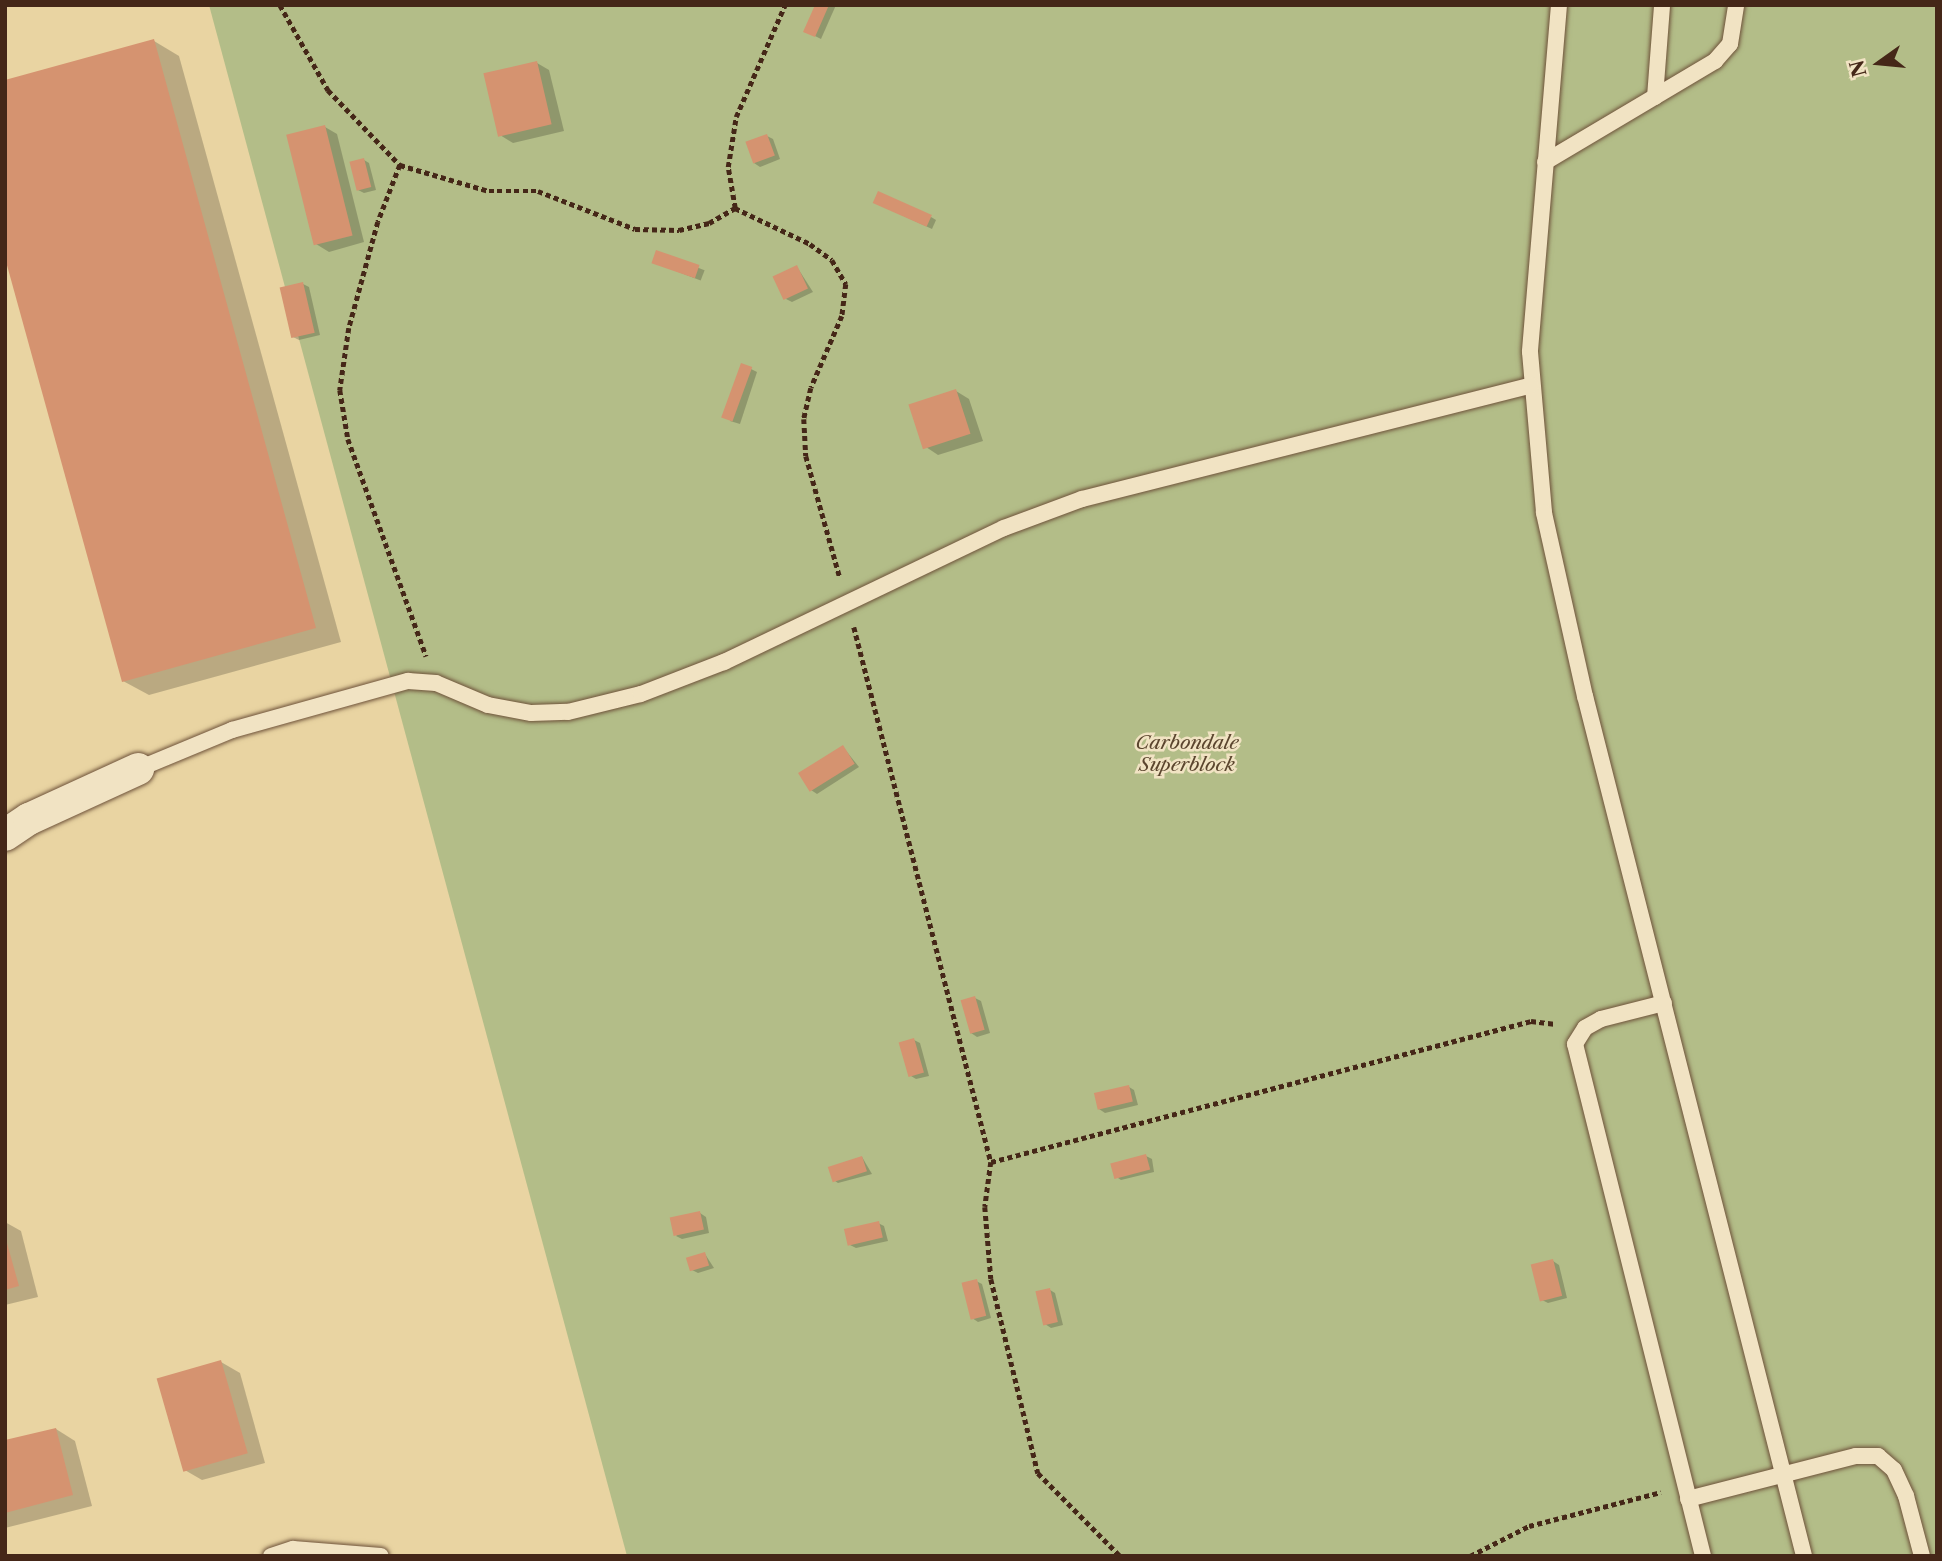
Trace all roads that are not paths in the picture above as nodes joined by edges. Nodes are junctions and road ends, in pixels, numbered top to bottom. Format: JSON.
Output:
{"nodes":[{"id":1,"x":1559,"y":5,"type":"edge"},
{"id":2,"x":1662,"y":5,"type":"edge"},
{"id":3,"x":1736,"y":5,"type":"edge"},
{"id":4,"x":1655,"y":97,"type":"junction"},
{"id":5,"x":1545,"y":162,"type":"junction"},
{"id":6,"x":1531,"y":385,"type":"junction"},
{"id":7,"x":138,"y":769,"type":"joint"},
{"id":8,"x":5,"y":835,"type":"edge"},
{"id":9,"x":1664,"y":1003,"type":"junction"},
{"id":10,"x":1784,"y":1476,"type":"junction"},
{"id":11,"x":1687,"y":1492,"type":"junction"},
{"id":12,"x":271,"y":1556,"type":"edge"},
{"id":13,"x":381,"y":1556,"type":"edge"},
{"id":14,"x":1703,"y":1556,"type":"edge"},
{"id":15,"x":1804,"y":1556,"type":"edge"},
{"id":16,"x":1922,"y":1556,"type":"edge"}],
"edges":[{"from":1,"to":5,"type":"lane"},
{"from":2,"to":4,"type":"lane"},
{"from":3,"to":4,"type":"lane"},
{"from":4,"to":5,"type":"lane"},
{"from":5,"to":6,"type":"lane"},
{"from":6,"to":7,"type":"lane"},
{"from":6,"to":9,"type":"lane"},
{"from":7,"to":8,"type":"street"},
{"from":9,"to":10,"type":"lane"},
{"from":9,"to":11,"type":"lane"},
{"from":10,"to":11,"type":"lane"},
{"from":10,"to":15,"type":"lane"},
{"from":10,"to":16,"type":"lane"},
{"from":11,"to":14,"type":"lane"},
{"from":12,"to":13,"type":"lane"}]}
